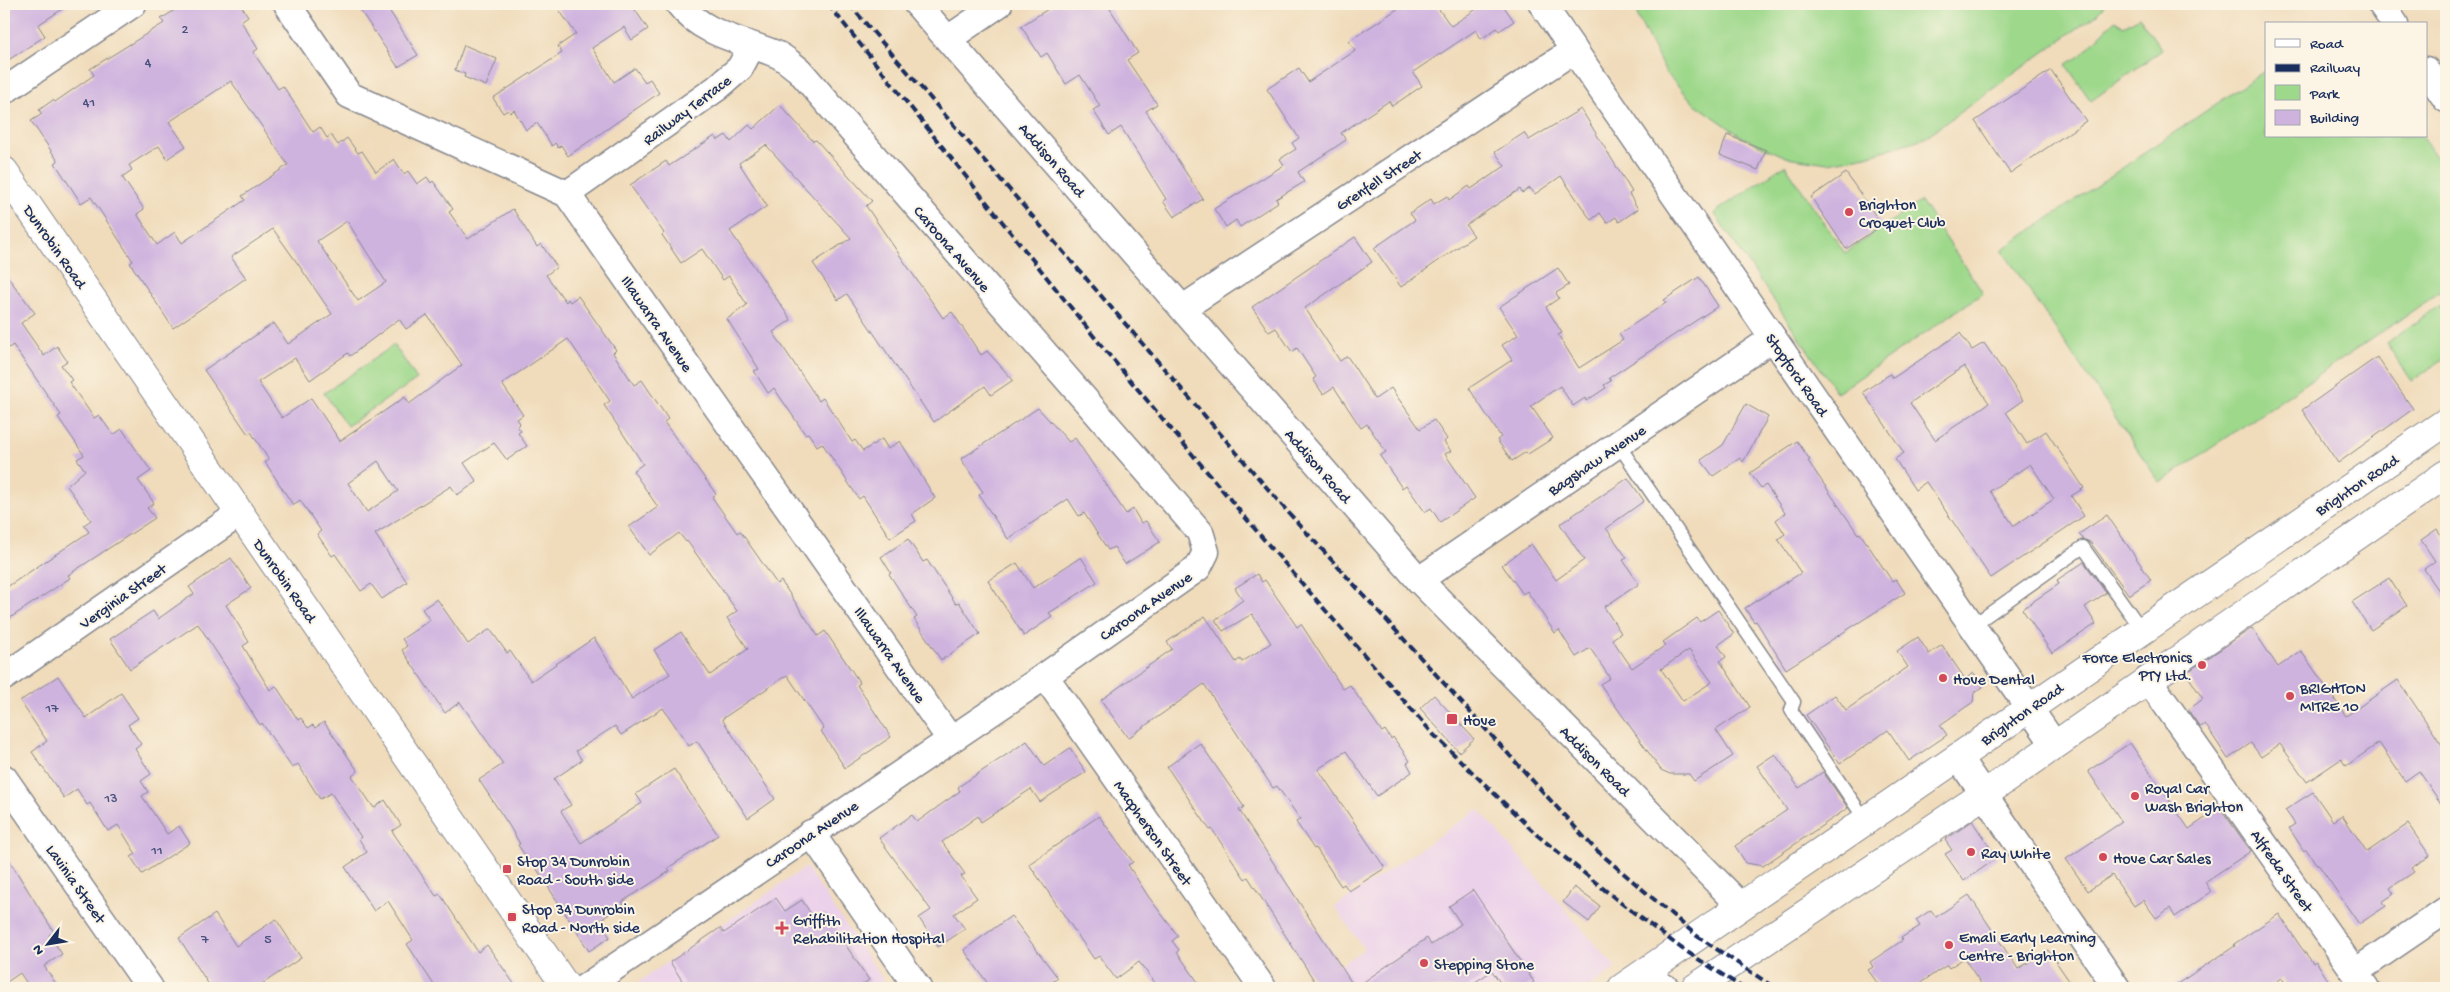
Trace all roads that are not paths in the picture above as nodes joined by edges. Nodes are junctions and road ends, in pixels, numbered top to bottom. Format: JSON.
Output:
{"nodes":[{"id":1,"x":133,"y":4,"type":"edge"},
{"id":2,"x":287,"y":4,"type":"edge"},
{"id":3,"x":679,"y":4,"type":"edge"},
{"id":4,"x":917,"y":4,"type":"edge"},
{"id":5,"x":1000,"y":4,"type":"edge"},
{"id":6,"x":1542,"y":4,"type":"edge"},
{"id":7,"x":2381,"y":4,"type":"edge"},
{"id":8,"x":2394,"y":22,"type":"edge"},
{"id":9,"x":948,"y":39,"type":"junction"},
{"id":10,"x":751,"y":47,"type":"junction"},
{"id":11,"x":1574,"y":50,"type":"junction"},
{"id":12,"x":2428,"y":73,"type":"edge"},
{"id":13,"x":4,"y":91,"type":"edge"},
{"id":14,"x":2446,"y":99,"type":"edge"},
{"id":15,"x":4,"y":171,"type":"edge"},
{"id":16,"x":567,"y":194,"type":"junction"},
{"id":17,"x":1182,"y":308,"type":"junction"},
{"id":18,"x":1773,"y":338,"type":"junction"},
{"id":19,"x":2446,"y":422,"type":"edge"},
{"id":20,"x":1618,"y":444,"type":"junction"},
{"id":21,"x":2446,"y":474,"type":"edge"},
{"id":22,"x":240,"y":513,"type":"junction"},
{"id":23,"x":1419,"y":580,"type":"junction"},
{"id":24,"x":1972,"y":626,"type":"junction"},
{"id":25,"x":2142,"y":630,"type":"junction"},
{"id":26,"x":1045,"y":676,"type":"junction"},
{"id":27,"x":4,"y":677,"type":"edge"},
{"id":28,"x":2148,"y":679,"type":"junction"},
{"id":29,"x":2029,"y":707,"type":"junction"},
{"id":30,"x":950,"y":739,"type":"junction"},
{"id":31,"x":2054,"y":744,"type":"junction"},
{"id":32,"x":1958,"y":757,"type":"junction"},
{"id":33,"x":4,"y":778,"type":"edge"},
{"id":34,"x":1983,"y":795,"type":"junction"},
{"id":35,"x":1866,"y":821,"type":"junction"},
{"id":36,"x":811,"y":833,"type":"junction"},
{"id":37,"x":1741,"y":906,"type":"junction"},
{"id":38,"x":2446,"y":910,"type":"edge"},
{"id":39,"x":2360,"y":980,"type":"edge"},
{"id":40,"x":1627,"y":985,"type":"edge"},
{"id":41,"x":150,"y":988,"type":"edge"},
{"id":42,"x":567,"y":988,"type":"edge"},
{"id":43,"x":584,"y":988,"type":"edge"},
{"id":44,"x":918,"y":988,"type":"edge"},
{"id":45,"x":1263,"y":988,"type":"edge"},
{"id":46,"x":1666,"y":988,"type":"edge"},
{"id":47,"x":1694,"y":988,"type":"edge"},
{"id":48,"x":2116,"y":988,"type":"edge"}],
"edges":[{"from":1,"to":13,"type":"street"},
{"from":2,"to":16,"type":"street"},
{"from":3,"to":10,"type":"street"},
{"from":4,"to":9,"type":"street","name":"Addison Road"},
{"from":5,"to":9,"type":"street"},
{"from":6,"to":11,"type":"street","name":"Stopford Road"},
{"from":7,"to":8,"type":"street"},
{"from":9,"to":17,"type":"street","name":"Addison Road"},
{"from":10,"to":16,"type":"street","name":"Railway Terrace"},
{"from":10,"to":26,"type":"street","name":"Caroona Avenue"},
{"from":11,"to":17,"type":"street","name":"Grenfell Street"},
{"from":11,"to":18,"type":"street","name":"Stopford Road"},
{"from":12,"to":14,"type":"street"},
{"from":15,"to":22,"type":"main road","name":"Dunrobin Road"},
{"from":16,"to":30,"type":"street","name":"Illawarra Avenue"},
{"from":17,"to":23,"type":"street","name":"Addison Road"},
{"from":18,"to":20,"type":"street","name":"Bagshaw Avenue"},
{"from":18,"to":24,"type":"street","name":"Stopford Road"},
{"from":19,"to":25,"type":"main road","name":"Brighton Road"},
{"from":20,"to":23,"type":"street","name":"Bagshaw Avenue"},
{"from":20,"to":35,"type":"lane"},
{"from":21,"to":28,"type":"main road"},
{"from":22,"to":27,"type":"street","name":"Verginia Street"},
{"from":22,"to":42,"type":"main road","name":"Dunrobin Road"},
{"from":23,"to":37,"type":"street","name":"Addison Road"},
{"from":24,"to":25,"type":"lane"},
{"from":24,"to":29,"type":"street","name":"Stopford Road"},
{"from":25,"to":29,"type":"main road","name":"Brighton Road"},
{"from":26,"to":30,"type":"street","name":"Caroona Avenue"},
{"from":26,"to":45,"type":"street","name":"Macpherson Street"},
{"from":28,"to":31,"type":"main road"},
{"from":28,"to":39,"type":"street","name":"Alfreda Street"},
{"from":29,"to":31,"type":"street","name":"Stopford Road"},
{"from":29,"to":32,"type":"main road","name":"Brighton Road"},
{"from":30,"to":36,"type":"street","name":"Caroona Avenue"},
{"from":31,"to":34,"type":"main road"},
{"from":32,"to":34,"type":"street"},
{"from":32,"to":35,"type":"main road","name":"Brighton Road"},
{"from":33,"to":41,"type":"street","name":"Lavinia Street"},
{"from":34,"to":47,"type":"main road"},
{"from":34,"to":48,"type":"street"},
{"from":35,"to":37,"type":"main road","name":"Brighton Road"},
{"from":36,"to":43,"type":"street","name":"Caroona Avenue"},
{"from":36,"to":44,"type":"street"},
{"from":37,"to":40,"type":"main road","name":"Brighton Road"},
{"from":38,"to":39,"type":"street"},
{"from":40,"to":46,"type":"street"}]}
